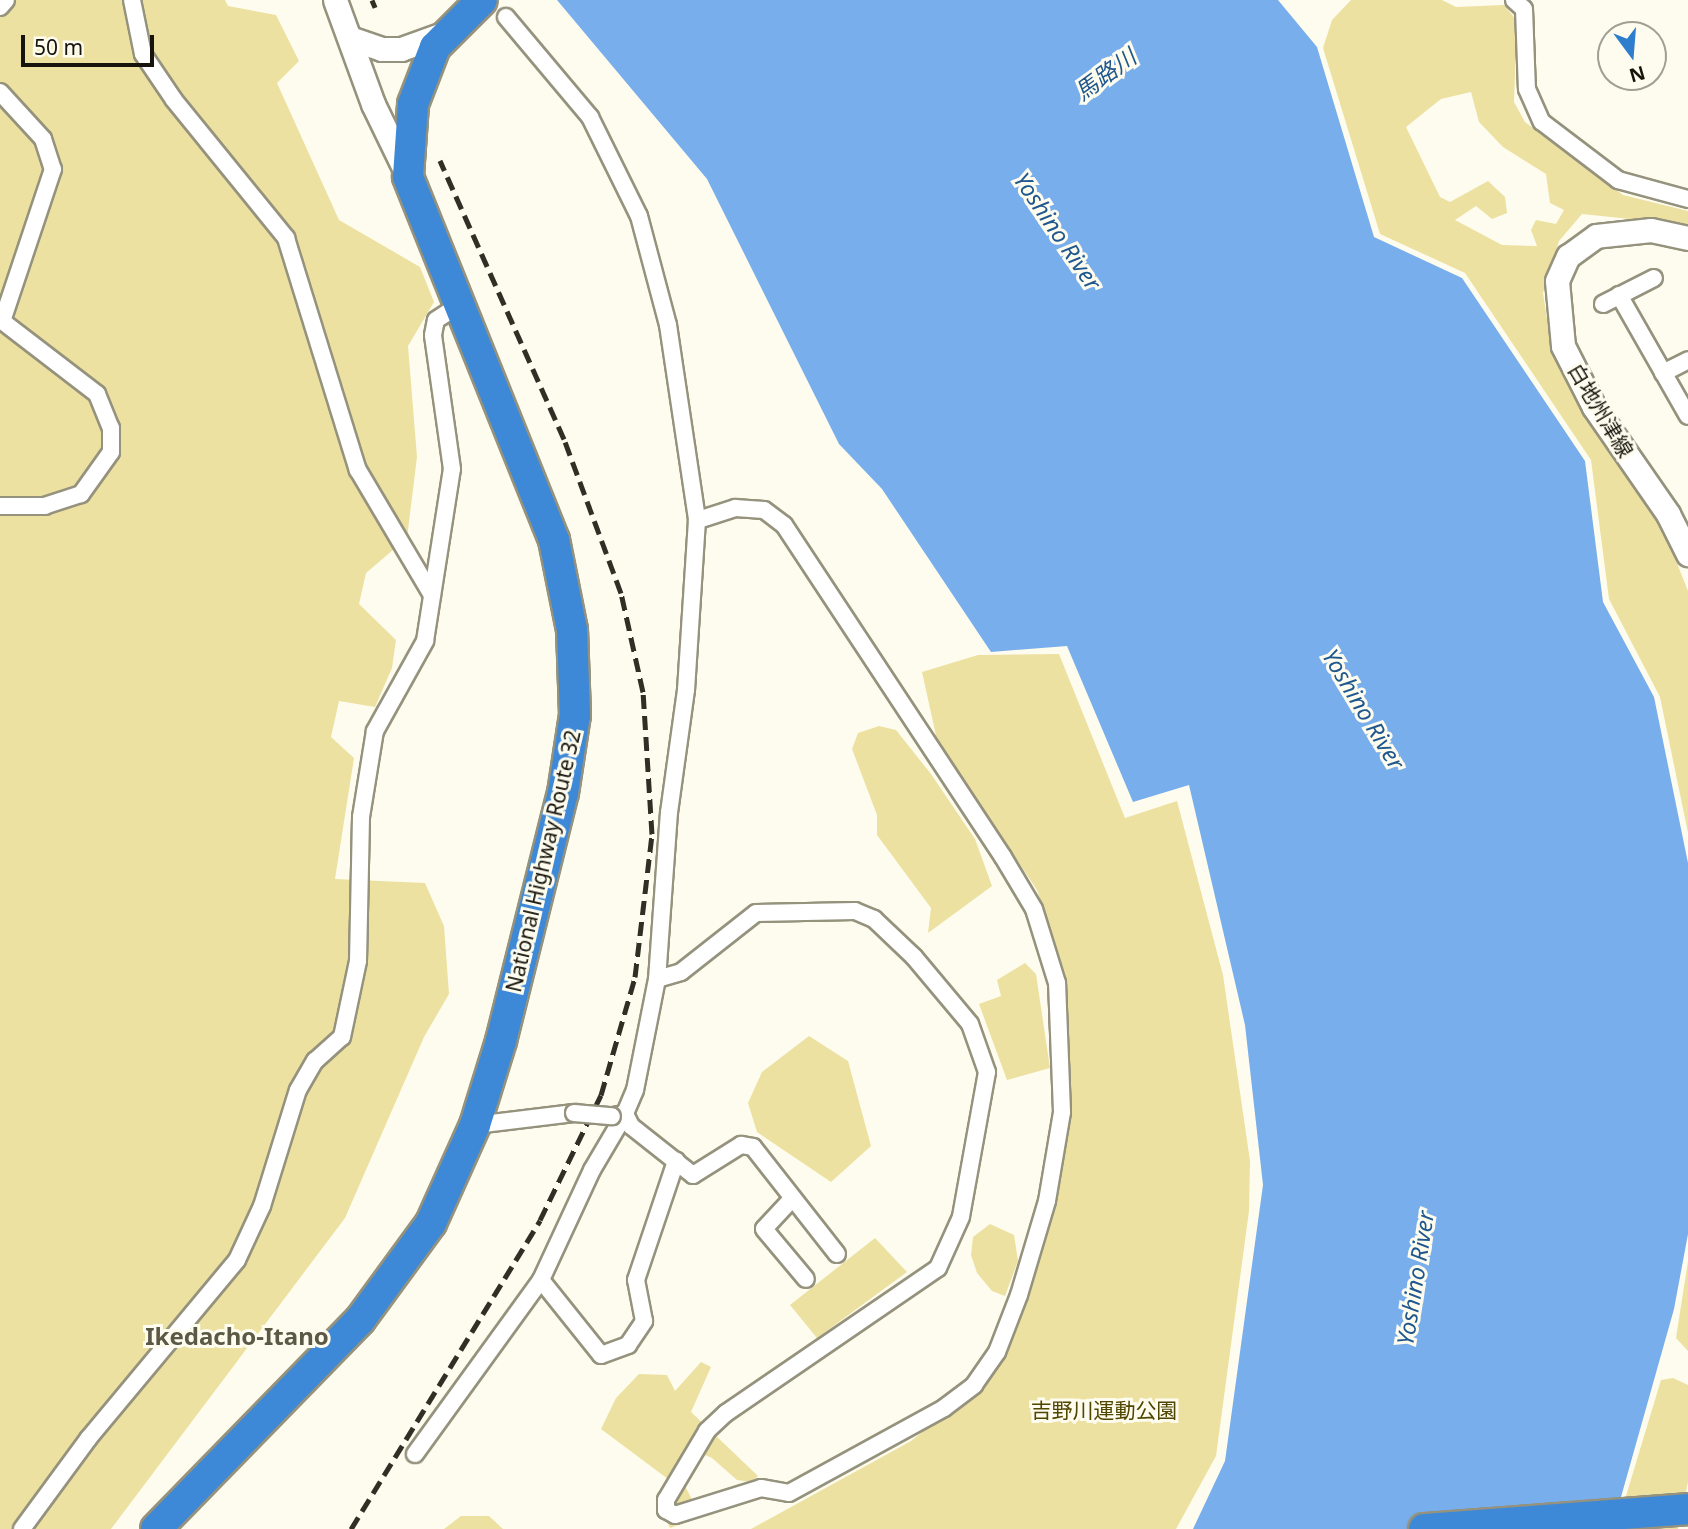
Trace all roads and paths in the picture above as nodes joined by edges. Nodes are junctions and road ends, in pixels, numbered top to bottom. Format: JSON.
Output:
{"nodes":[{"id":1,"x":6,"y":0,"type":"edge"},
{"id":2,"x":132,"y":0,"type":"edge"},
{"id":3,"x":335,"y":0,"type":"edge"},
{"id":4,"x":482,"y":0,"type":"edge"},
{"id":5,"x":1514,"y":0,"type":"edge"},
{"id":6,"x":0,"y":8,"type":"edge"},
{"id":7,"x":506,"y":17,"type":"dead end"},
{"id":8,"x":443,"y":34,"type":"junction"},
{"id":9,"x":350,"y":38,"type":"junction"},
{"id":10,"x":0,"y":92,"type":"edge"},
{"id":11,"x":408,"y":176,"type":"junction"},
{"id":12,"x":1688,"y":199,"type":"edge"},
{"id":13,"x":1688,"y":239,"type":"edge"},
{"id":14,"x":1654,"y":278,"type":"dead end"},
{"id":15,"x":1619,"y":295,"type":"junction"},
{"id":16,"x":459,"y":304,"type":"junction"},
{"id":17,"x":1603,"y":304,"type":"dead end"},
{"id":18,"x":1688,"y":360,"type":"edge"},
{"id":19,"x":1663,"y":373,"type":"junction"},
{"id":20,"x":1688,"y":416,"type":"edge"},
{"id":21,"x":0,"y":506,"type":"edge"},
{"id":22,"x":697,"y":520,"type":"junction"},
{"id":23,"x":1683,"y":533,"type":"edge"},
{"id":24,"x":1688,"y":554,"type":"edge"},
{"id":25,"x":432,"y":595,"type":"junction"},
{"id":26,"x":657,"y":979,"type":"junction"},
{"id":27,"x":618,"y":1115,"type":"junction"},
{"id":28,"x":475,"y":1125,"type":"junction"},
{"id":29,"x":676,"y":1161,"type":"junction"},
{"id":30,"x":790,"y":1201,"type":"junction"},
{"id":31,"x":837,"y":1254,"type":"dead end"},
{"id":32,"x":806,"y":1279,"type":"dead end"},
{"id":33,"x":541,"y":1280,"type":"junction"},
{"id":34,"x":415,"y":1454,"type":"dead end"},
{"id":35,"x":1688,"y":1509,"type":"edge"},
{"id":36,"x":22,"y":1529,"type":"edge"},
{"id":37,"x":156,"y":1529,"type":"edge"},
{"id":38,"x":1424,"y":1529,"type":"edge"}],
"edges":[{"from":1,"to":6,"type":"street"},
{"from":2,"to":25,"type":"street"},
{"from":3,"to":9,"type":"main road"},
{"from":4,"to":8,"type":"highway","name":"National Highway Route 32"},
{"from":5,"to":12,"type":"street"},
{"from":7,"to":22,"type":"street"},
{"from":8,"to":9,"type":"main road"},
{"from":8,"to":11,"type":"highway","name":"National Highway Route 32"},
{"from":9,"to":11,"type":"main road"},
{"from":10,"to":21,"type":"street"},
{"from":11,"to":16,"type":"highway","name":"National Highway Route 32"},
{"from":13,"to":23,"type":"main road","name":"白地州津線"},
{"from":14,"to":15,"type":"street"},
{"from":15,"to":17,"type":"street"},
{"from":15,"to":19,"type":"street"},
{"from":16,"to":25,"type":"street"},
{"from":16,"to":28,"type":"highway","name":"National Highway Route 32"},
{"from":18,"to":19,"type":"street"},
{"from":19,"to":20,"type":"street"},
{"from":22,"to":26,"type":"street"},
{"from":22,"to":26,"type":"street"},
{"from":23,"to":24,"type":"main road","name":"白地州津線"},
{"from":25,"to":36,"type":"street"},
{"from":26,"to":27,"type":"street"},
{"from":27,"to":28,"type":"street","bridge":true},
{"from":27,"to":29,"type":"street"},
{"from":27,"to":33,"type":"street"},
{"from":28,"to":37,"type":"highway","name":"National Highway Route 32"},
{"from":29,"to":30,"type":"street"},
{"from":29,"to":33,"type":"street"},
{"from":30,"to":31,"type":"street"},
{"from":30,"to":32,"type":"street"},
{"from":33,"to":34,"type":"street"},
{"from":35,"to":38,"type":"highway"}]}
